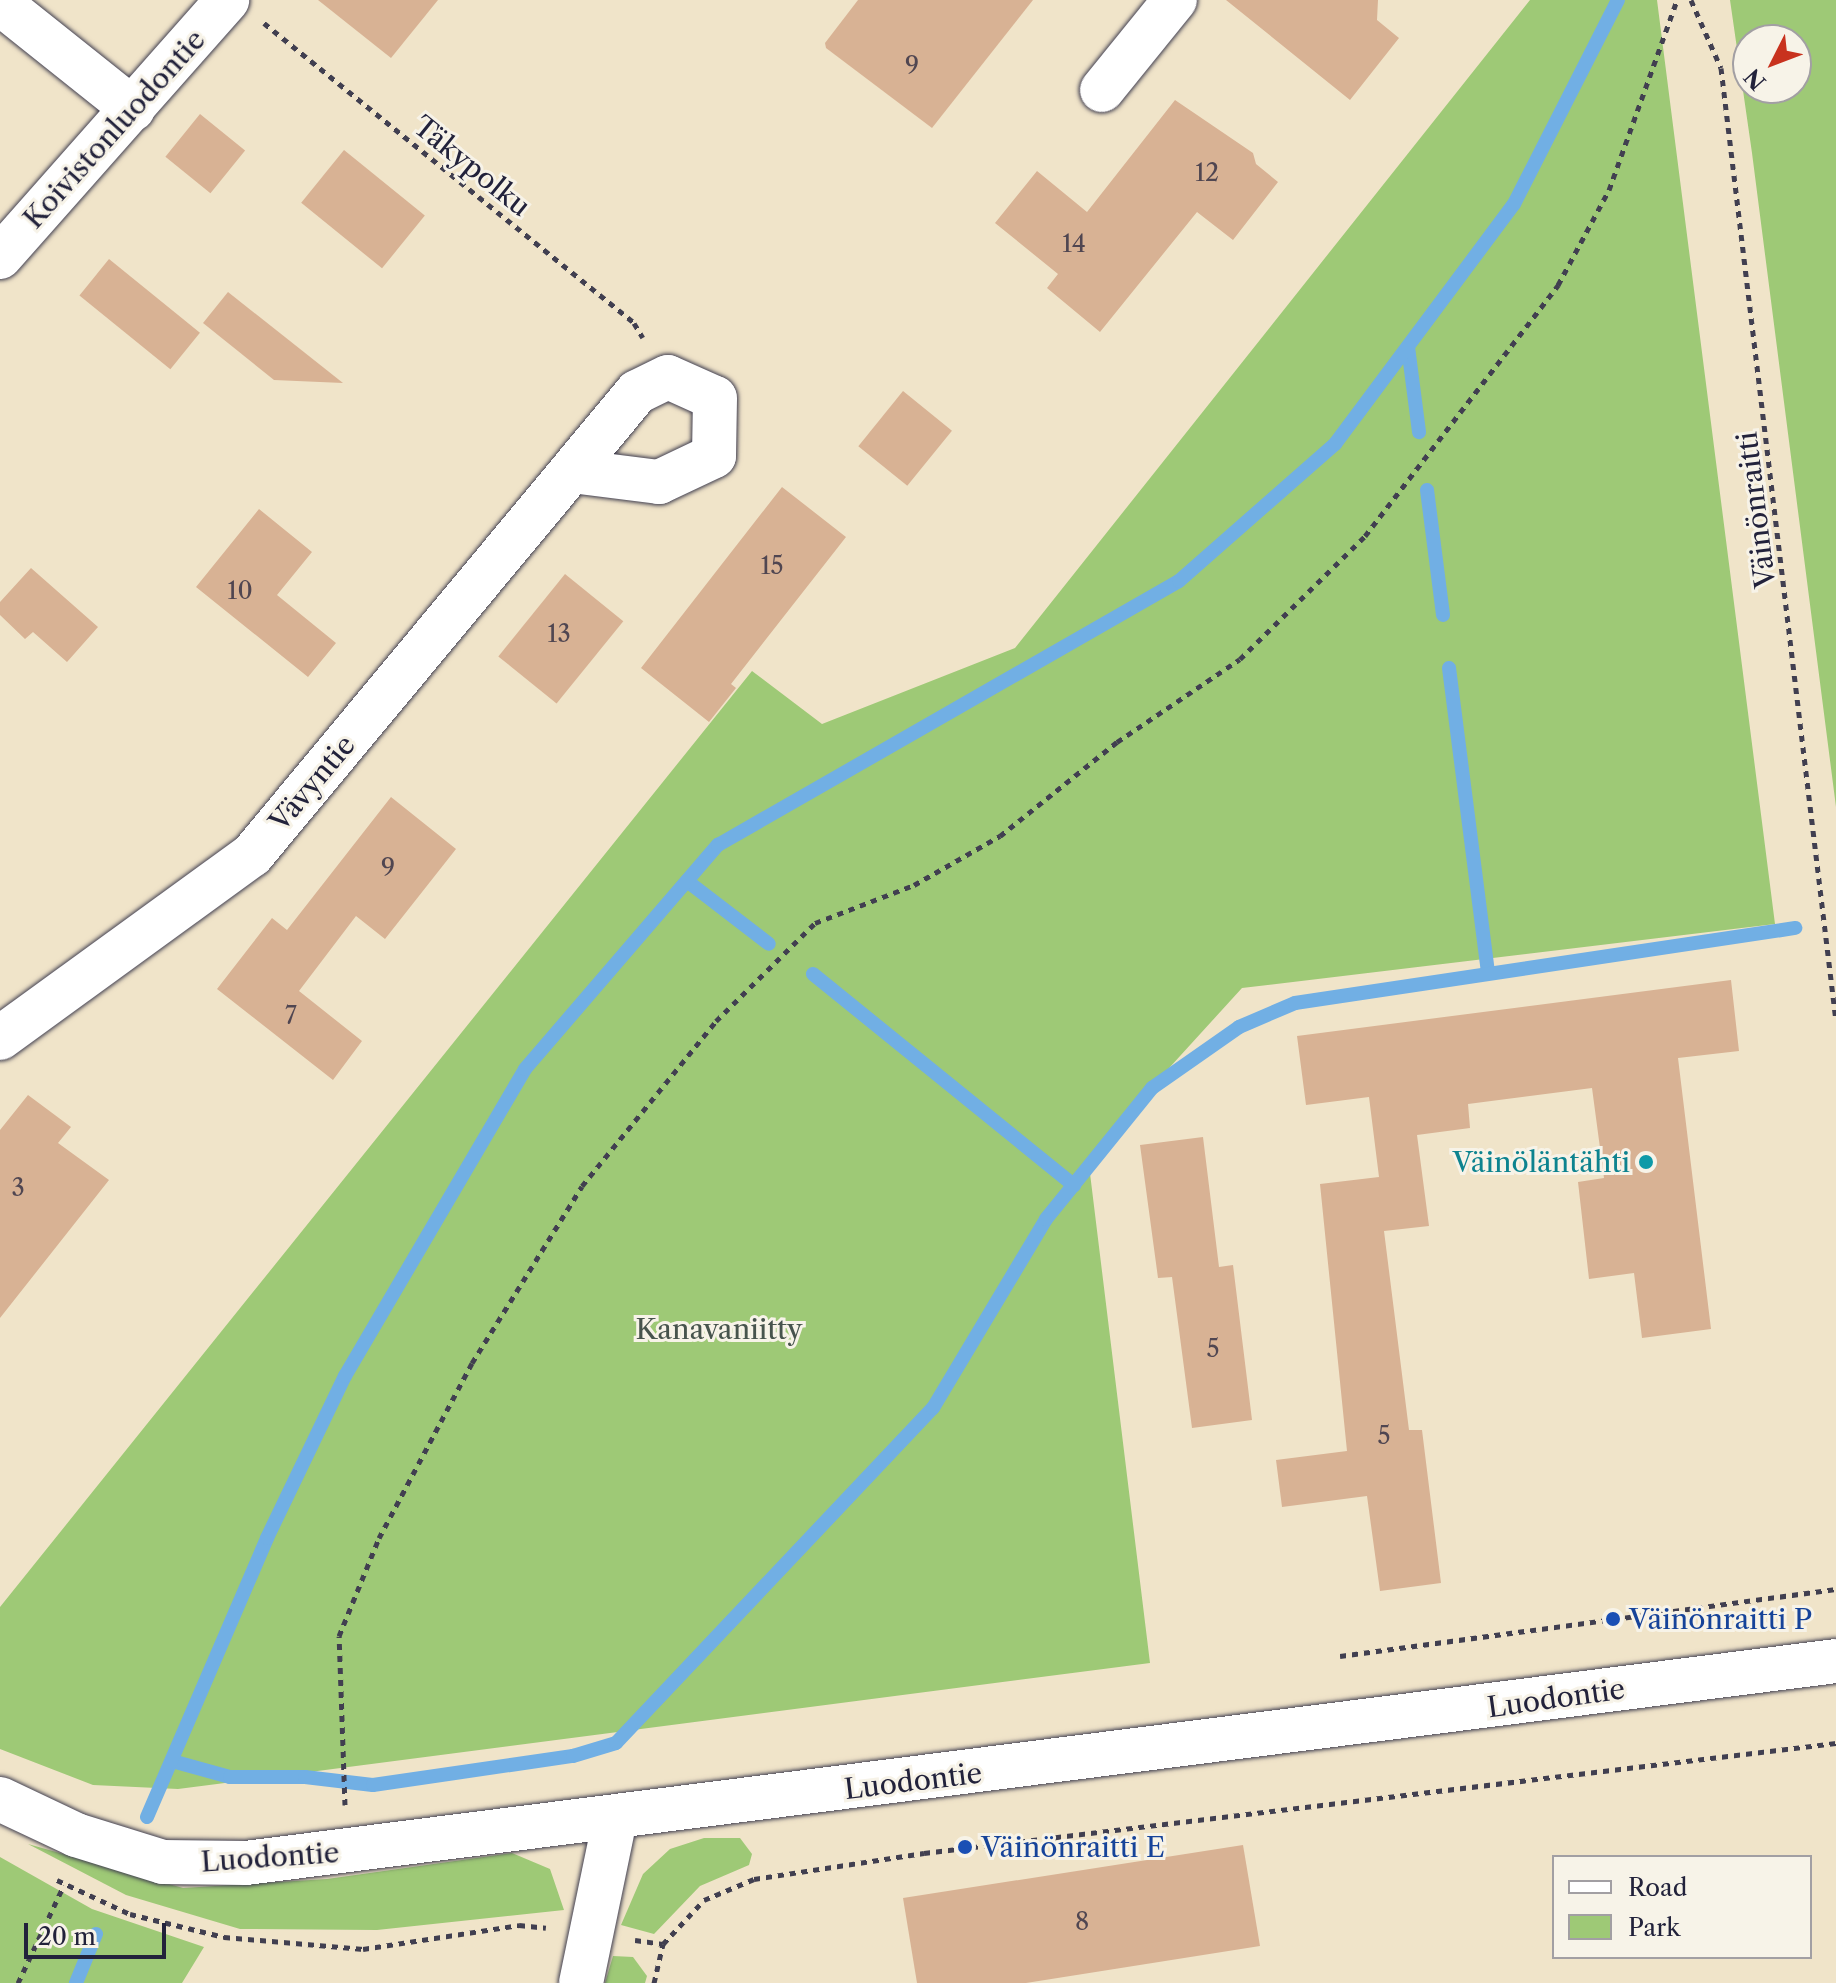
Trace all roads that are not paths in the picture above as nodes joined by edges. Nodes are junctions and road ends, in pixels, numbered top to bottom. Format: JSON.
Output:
{"nodes":[{"id":1,"x":1175,"y":0,"type":"edge"},
{"id":2,"x":0,"y":3,"type":"edge"},
{"id":3,"x":243,"y":10,"type":"edge"},
{"id":4,"x":1102,"y":90,"type":"dead end"},
{"id":5,"x":133,"y":109,"type":"junction"},
{"id":6,"x":0,"y":257,"type":"edge"},
{"id":7,"x":572,"y":471,"type":"junction"},
{"id":8,"x":0,"y":1038,"type":"edge"},
{"id":9,"x":1836,"y":1661,"type":"edge"},
{"id":10,"x":0,"y":1799,"type":"edge"},
{"id":11,"x":615,"y":1819,"type":"junction"},
{"id":12,"x":581,"y":1983,"type":"edge"}],
"edges":[{"from":1,"to":4,"type":"street"},
{"from":2,"to":5,"type":"street"},
{"from":3,"to":5,"type":"street","name":"Koivistonluodontie"},
{"from":5,"to":6,"type":"street","name":"Koivistonluodontie"},
{"from":7,"to":7,"type":"street","name":"Vävyntie"},
{"from":7,"to":8,"type":"street","name":"Vävyntie"},
{"from":9,"to":11,"type":"street","name":"Luodontie"},
{"from":10,"to":11,"type":"street","name":"Luodontie"},
{"from":11,"to":12,"type":"street"}]}
